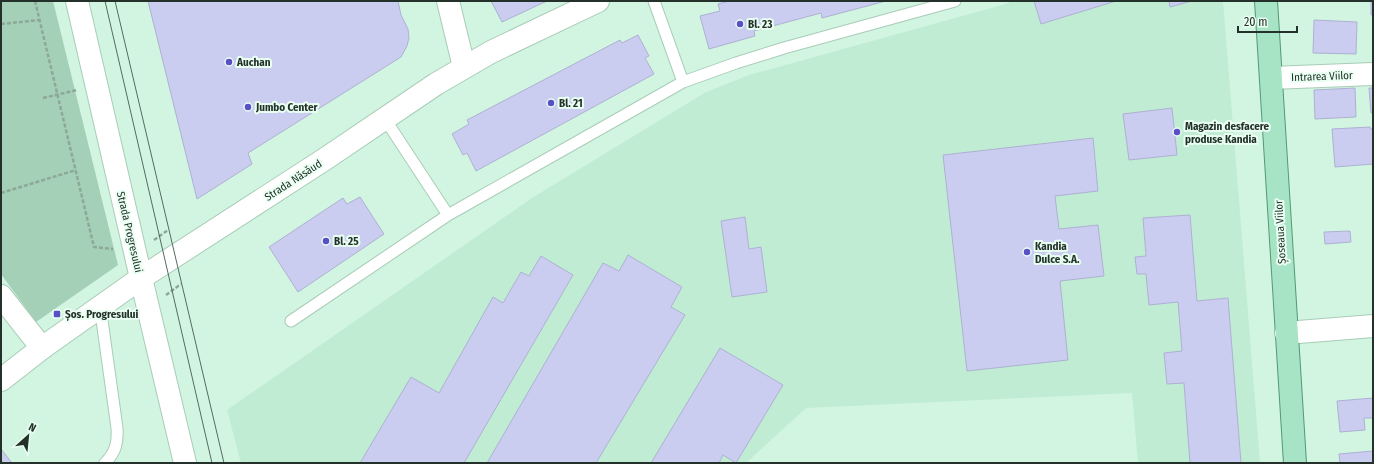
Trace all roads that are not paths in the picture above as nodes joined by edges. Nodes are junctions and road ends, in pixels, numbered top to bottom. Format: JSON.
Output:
{"nodes":[{"id":1,"x":77,"y":1,"type":"edge"},
{"id":2,"x":448,"y":1,"type":"edge"},
{"id":3,"x":598,"y":1,"type":"edge"},
{"id":4,"x":654,"y":1,"type":"edge"},
{"id":5,"x":955,"y":1,"type":"edge"},
{"id":6,"x":1266,"y":1,"type":"edge"},
{"id":7,"x":464,"y":67,"type":"junction"},
{"id":8,"x":1373,"y":74,"type":"edge"},
{"id":9,"x":1271,"y":78,"type":"junction"},
{"id":10,"x":683,"y":82,"type":"junction"},
{"id":11,"x":385,"y":119,"type":"junction"},
{"id":12,"x":448,"y":215,"type":"junction"},
{"id":13,"x":141,"y":278,"type":"junction"},
{"id":14,"x":1,"y":296,"type":"edge"},
{"id":15,"x":100,"y":306,"type":"junction"},
{"id":16,"x":291,"y":321,"type":"dead end"},
{"id":17,"x":1373,"y":326,"type":"edge"},
{"id":18,"x":1286,"y":333,"type":"junction"},
{"id":19,"x":42,"y":348,"type":"junction"},
{"id":20,"x":1,"y":380,"type":"edge"},
{"id":21,"x":105,"y":463,"type":"edge"},
{"id":22,"x":184,"y":463,"type":"edge"},
{"id":23,"x":1294,"y":463,"type":"edge"}],
"edges":[{"from":1,"to":13,"type":"street","name":"Strada Progresului"},
{"from":2,"to":7,"type":"street"},
{"from":3,"to":7,"type":"street","name":"Strada Năsăud"},
{"from":4,"to":10,"type":"lane"},
{"from":5,"to":10,"type":"lane"},
{"from":6,"to":9,"type":"main road","name":"Șoseaua Viilor"},
{"from":7,"to":11,"type":"street","name":"Strada Năsăud"},
{"from":8,"to":9,"type":"street","name":"Intrarea Viilor"},
{"from":9,"to":18,"type":"main road","name":"Șoseaua Viilor"},
{"from":10,"to":12,"type":"lane"},
{"from":11,"to":12,"type":"lane"},
{"from":11,"to":13,"type":"street","name":"Strada Năsăud"},
{"from":12,"to":16,"type":"lane"},
{"from":13,"to":15,"type":"street","name":"Strada Năsăud"},
{"from":13,"to":22,"type":"street","name":"Strada Progresului"},
{"from":14,"to":19,"type":"street"},
{"from":15,"to":19,"type":"street","name":"Strada Năsăud"},
{"from":15,"to":21,"type":"lane"},
{"from":17,"to":18,"type":"street"},
{"from":18,"to":23,"type":"main road","name":"Șoseaua Viilor"},
{"from":19,"to":20,"type":"street","name":"Strada Năsăud"}]}
